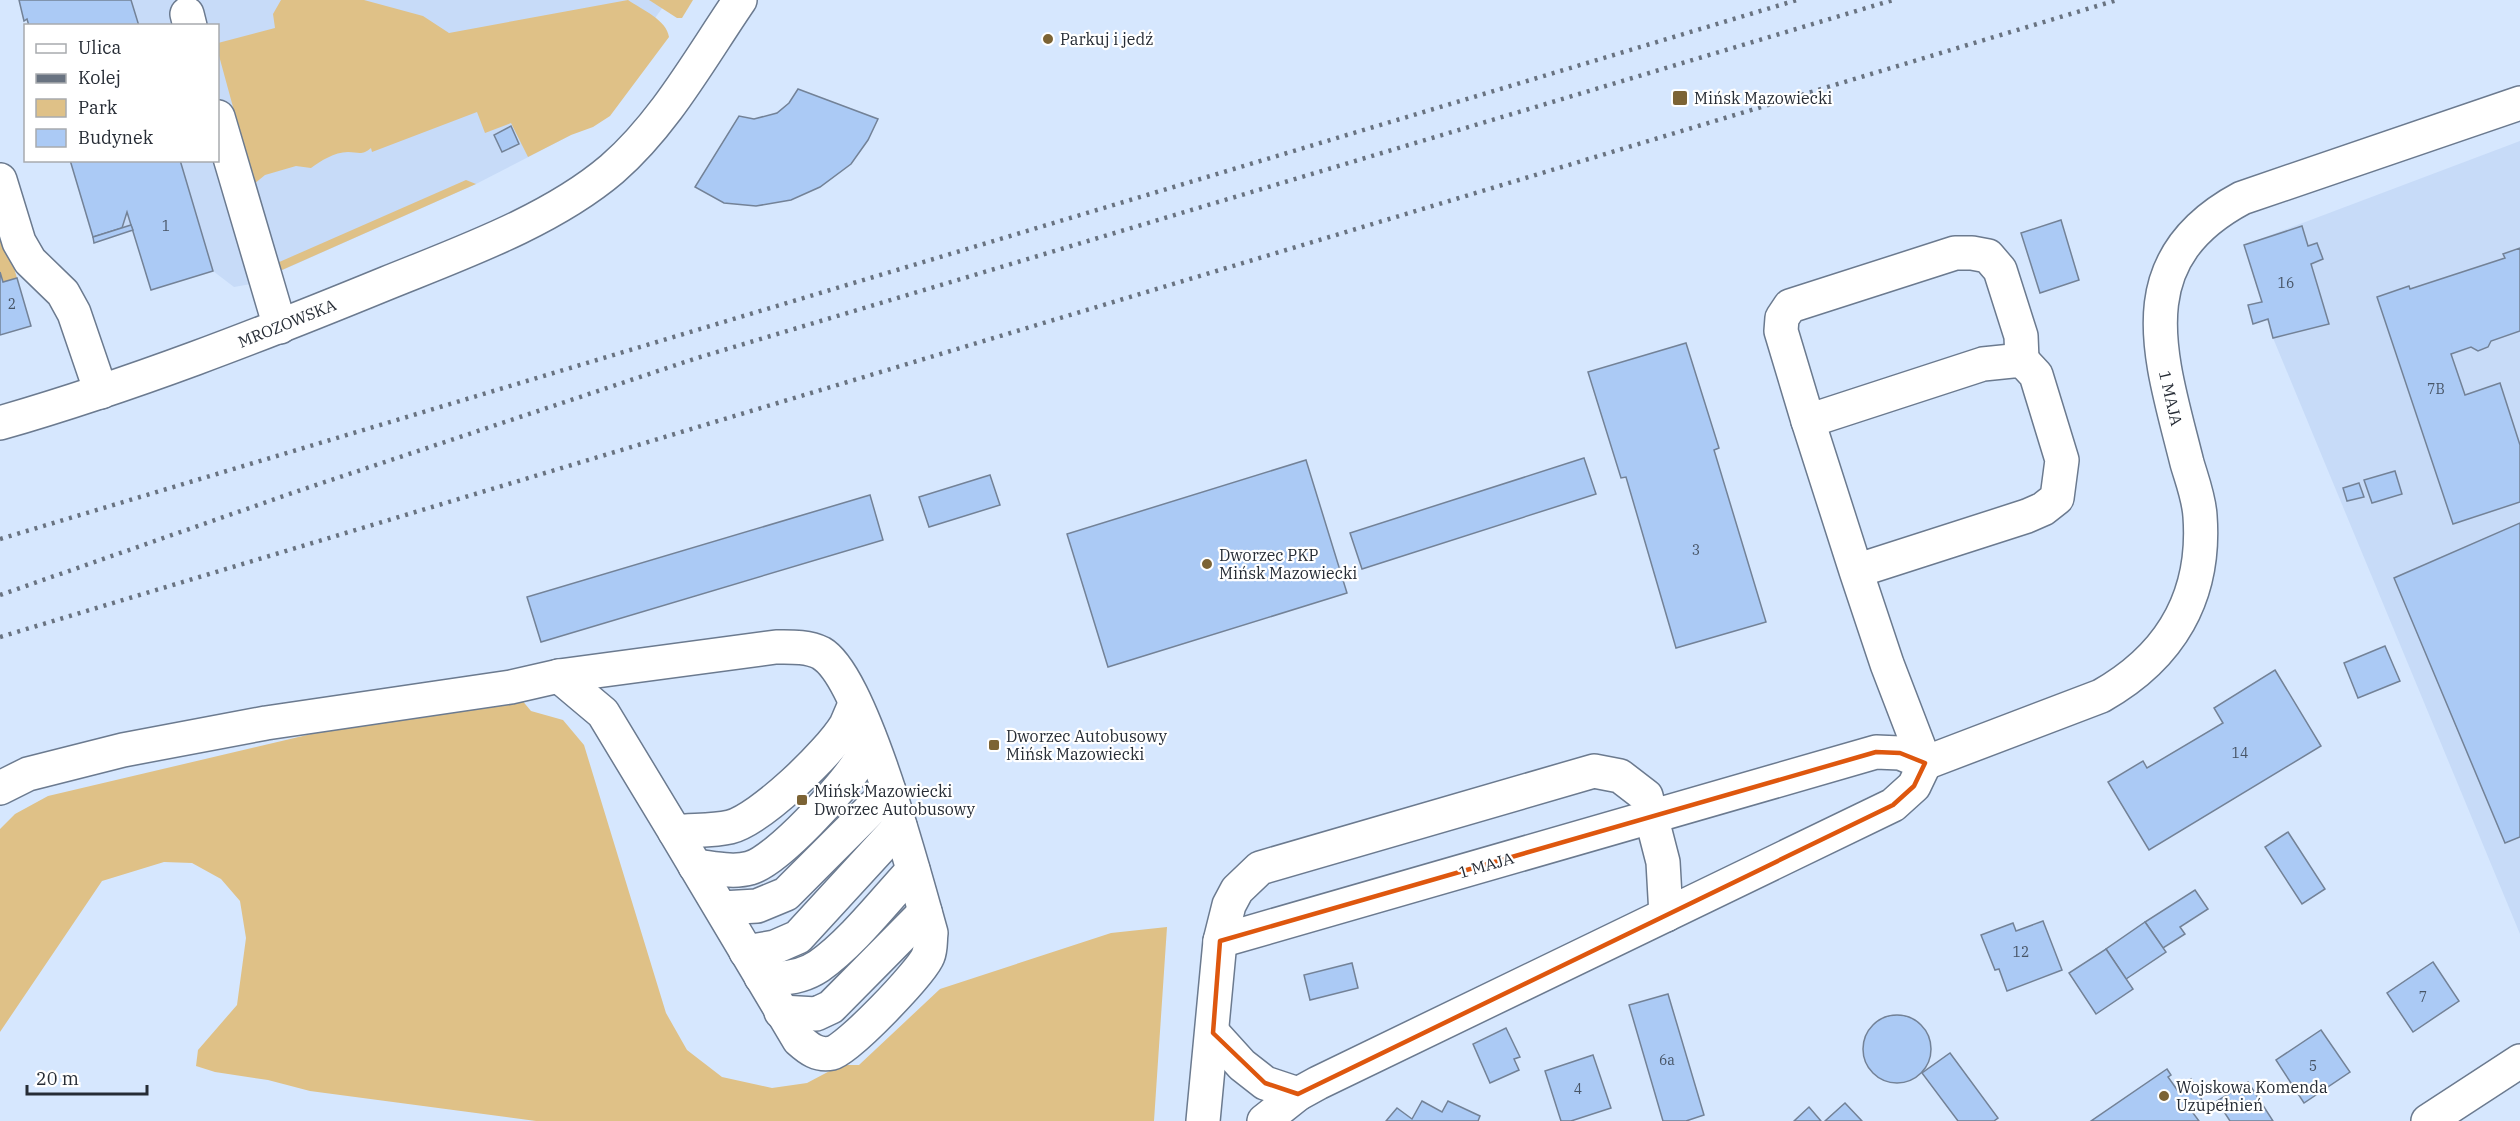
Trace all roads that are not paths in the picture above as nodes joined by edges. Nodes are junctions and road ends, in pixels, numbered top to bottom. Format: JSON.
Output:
{"nodes":[{"id":1,"x":740,"y":0,"type":"edge"},
{"id":2,"x":2520,"y":103,"type":"edge"},
{"id":3,"x":219,"y":120,"type":"edge"},
{"id":4,"x":0,"y":180,"type":"edge"},
{"id":5,"x":280,"y":327,"type":"junction"},
{"id":6,"x":2022,"y":360,"type":"junction"},
{"id":7,"x":101,"y":392,"type":"junction"},
{"id":8,"x":1808,"y":421,"type":"junction"},
{"id":9,"x":0,"y":423,"type":"edge"},
{"id":10,"x":1856,"y":571,"type":"junction"},
{"id":11,"x":559,"y":676,"type":"junction"},
{"id":12,"x":855,"y":704,"type":"junction"},
{"id":13,"x":869,"y":736,"type":"junction"},
{"id":14,"x":1925,"y":763,"type":"junction"},
{"id":15,"x":0,"y":788,"type":"edge"},
{"id":16,"x":889,"y":790,"type":"junction"},
{"id":17,"x":1648,"y":807,"type":"junction"},
{"id":18,"x":668,"y":821,"type":"junction"},
{"id":19,"x":900,"y":826,"type":"junction"},
{"id":20,"x":695,"y":866,"type":"junction"},
{"id":21,"x":913,"y":870,"type":"junction"},
{"id":22,"x":722,"y":908,"type":"junction"},
{"id":23,"x":926,"y":912,"type":"junction"},
{"id":24,"x":1666,"y":915,"type":"junction"},
{"id":25,"x":1220,"y":941,"type":"junction"},
{"id":26,"x":754,"y":965,"type":"junction"},
{"id":27,"x":782,"y":1012,"type":"junction"},
{"id":28,"x":1213,"y":1033,"type":"junction"},
{"id":29,"x":2520,"y":1061,"type":"edge"},
{"id":30,"x":1298,"y":1094,"type":"junction"},
{"id":31,"x":1203,"y":1121,"type":"edge"},
{"id":32,"x":1264,"y":1121,"type":"edge"},
{"id":33,"x":2428,"y":1121,"type":"edge"}],
"edges":[{"from":1,"to":5,"type":"street","name":"MROZOWSKA"},
{"from":2,"to":14,"type":"street","name":"1 MAJA"},
{"from":3,"to":5,"type":"street"},
{"from":4,"to":7,"type":"street"},
{"from":5,"to":7,"type":"street","name":"MROZOWSKA"},
{"from":6,"to":8,"type":"street"},
{"from":6,"to":8,"type":"street"},
{"from":6,"to":10,"type":"street"},
{"from":7,"to":9,"type":"street","name":"MROZOWSKA"},
{"from":8,"to":10,"type":"street"},
{"from":10,"to":14,"type":"street"},
{"from":11,"to":12,"type":"street"},
{"from":11,"to":15,"type":"street"},
{"from":11,"to":18,"type":"street"},
{"from":12,"to":13,"type":"street"},
{"from":12,"to":18,"type":"street"},
{"from":13,"to":16,"type":"street"},
{"from":13,"to":20,"type":"street"},
{"from":14,"to":17,"type":"street","name":"1 MAJA"},
{"from":14,"to":24,"type":"street"},
{"from":16,"to":19,"type":"street"},
{"from":16,"to":22,"type":"street"},
{"from":17,"to":24,"type":"street"},
{"from":17,"to":25,"type":"street","name":"1 MAJA"},
{"from":17,"to":25,"type":"street"},
{"from":18,"to":20,"type":"street"},
{"from":19,"to":21,"type":"street"},
{"from":19,"to":26,"type":"street"},
{"from":20,"to":22,"type":"street"},
{"from":21,"to":23,"type":"street"},
{"from":21,"to":26,"type":"street"},
{"from":22,"to":26,"type":"street"},
{"from":23,"to":27,"type":"street"},
{"from":23,"to":27,"type":"street"},
{"from":24,"to":30,"type":"street"},
{"from":25,"to":28,"type":"street"},
{"from":26,"to":27,"type":"street"},
{"from":28,"to":30,"type":"street"},
{"from":28,"to":31,"type":"street"},
{"from":29,"to":33,"type":"street"},
{"from":30,"to":32,"type":"street"}]}
